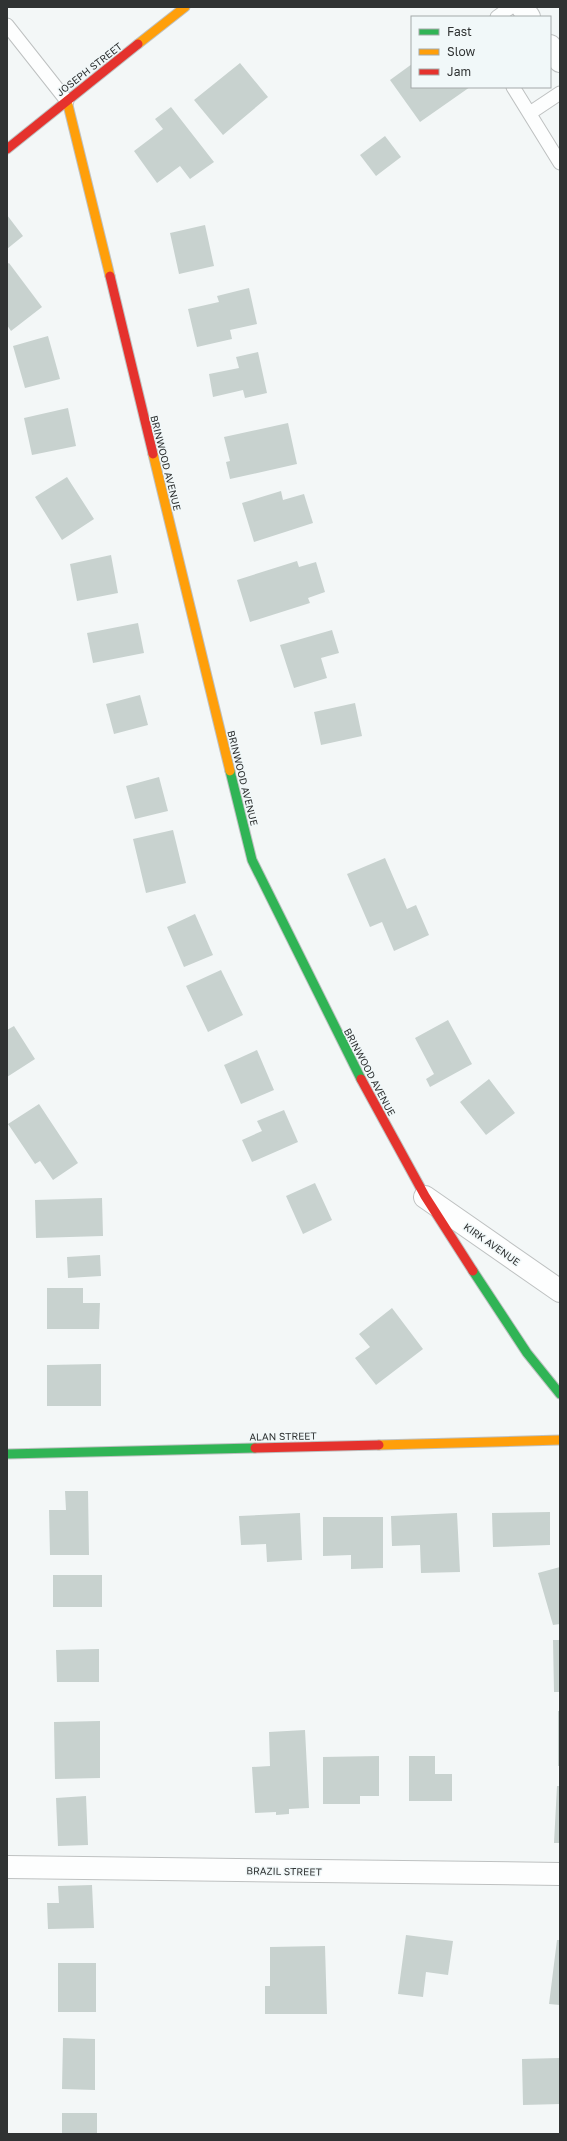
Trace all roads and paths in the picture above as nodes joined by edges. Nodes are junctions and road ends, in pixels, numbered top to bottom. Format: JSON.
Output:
{"nodes":[{"id":1,"x":185,"y":7,"type":"edge"},
{"id":2,"x":511,"y":7,"type":"edge"},
{"id":3,"x":522,"y":7,"type":"edge"},
{"id":4,"x":498,"y":16,"type":"edge"},
{"id":5,"x":528,"y":16,"type":"edge"},
{"id":6,"x":7,"y":25,"type":"edge"},
{"id":7,"x":551,"y":47,"type":"edge"},
{"id":8,"x":560,"y":60,"type":"edge"},
{"id":9,"x":514,"y":88,"type":"edge"},
{"id":10,"x":560,"y":93,"type":"edge"},
{"id":11,"x":67,"y":101,"type":"junction"},
{"id":12,"x":530,"y":113,"type":"junction"},
{"id":13,"x":7,"y":149,"type":"edge"},
{"id":14,"x":560,"y":162,"type":"edge"},
{"id":15,"x":425,"y":1196,"type":"junction"},
{"id":16,"x":560,"y":1291,"type":"edge"},
{"id":17,"x":560,"y":1394,"type":"edge"},
{"id":18,"x":560,"y":1440,"type":"edge"},
{"id":19,"x":7,"y":1454,"type":"edge"},
{"id":20,"x":7,"y":1867,"type":"edge"},
{"id":21,"x":560,"y":1874,"type":"edge"}],
"edges":[{"from":1,"to":11,"type":"street","name":"JOSEPH STREET"},
{"from":2,"to":4,"type":"lane"},
{"from":3,"to":5,"type":"street"},
{"from":6,"to":11,"type":"lane"},
{"from":7,"to":8,"type":"street"},
{"from":9,"to":12,"type":"lane"},
{"from":10,"to":12,"type":"lane"},
{"from":11,"to":13,"type":"street","name":"JOSEPH STREET"},
{"from":11,"to":15,"type":"street","name":"BRINWOOD AVENUE"},
{"from":12,"to":14,"type":"lane"},
{"from":15,"to":16,"type":"street","name":"KIRK AVENUE"},
{"from":15,"to":17,"type":"street","name":"BRINWOOD AVENUE"},
{"from":18,"to":19,"type":"street","name":"ALAN STREET"},
{"from":20,"to":21,"type":"street","name":"BRAZIL STREET"}]}
